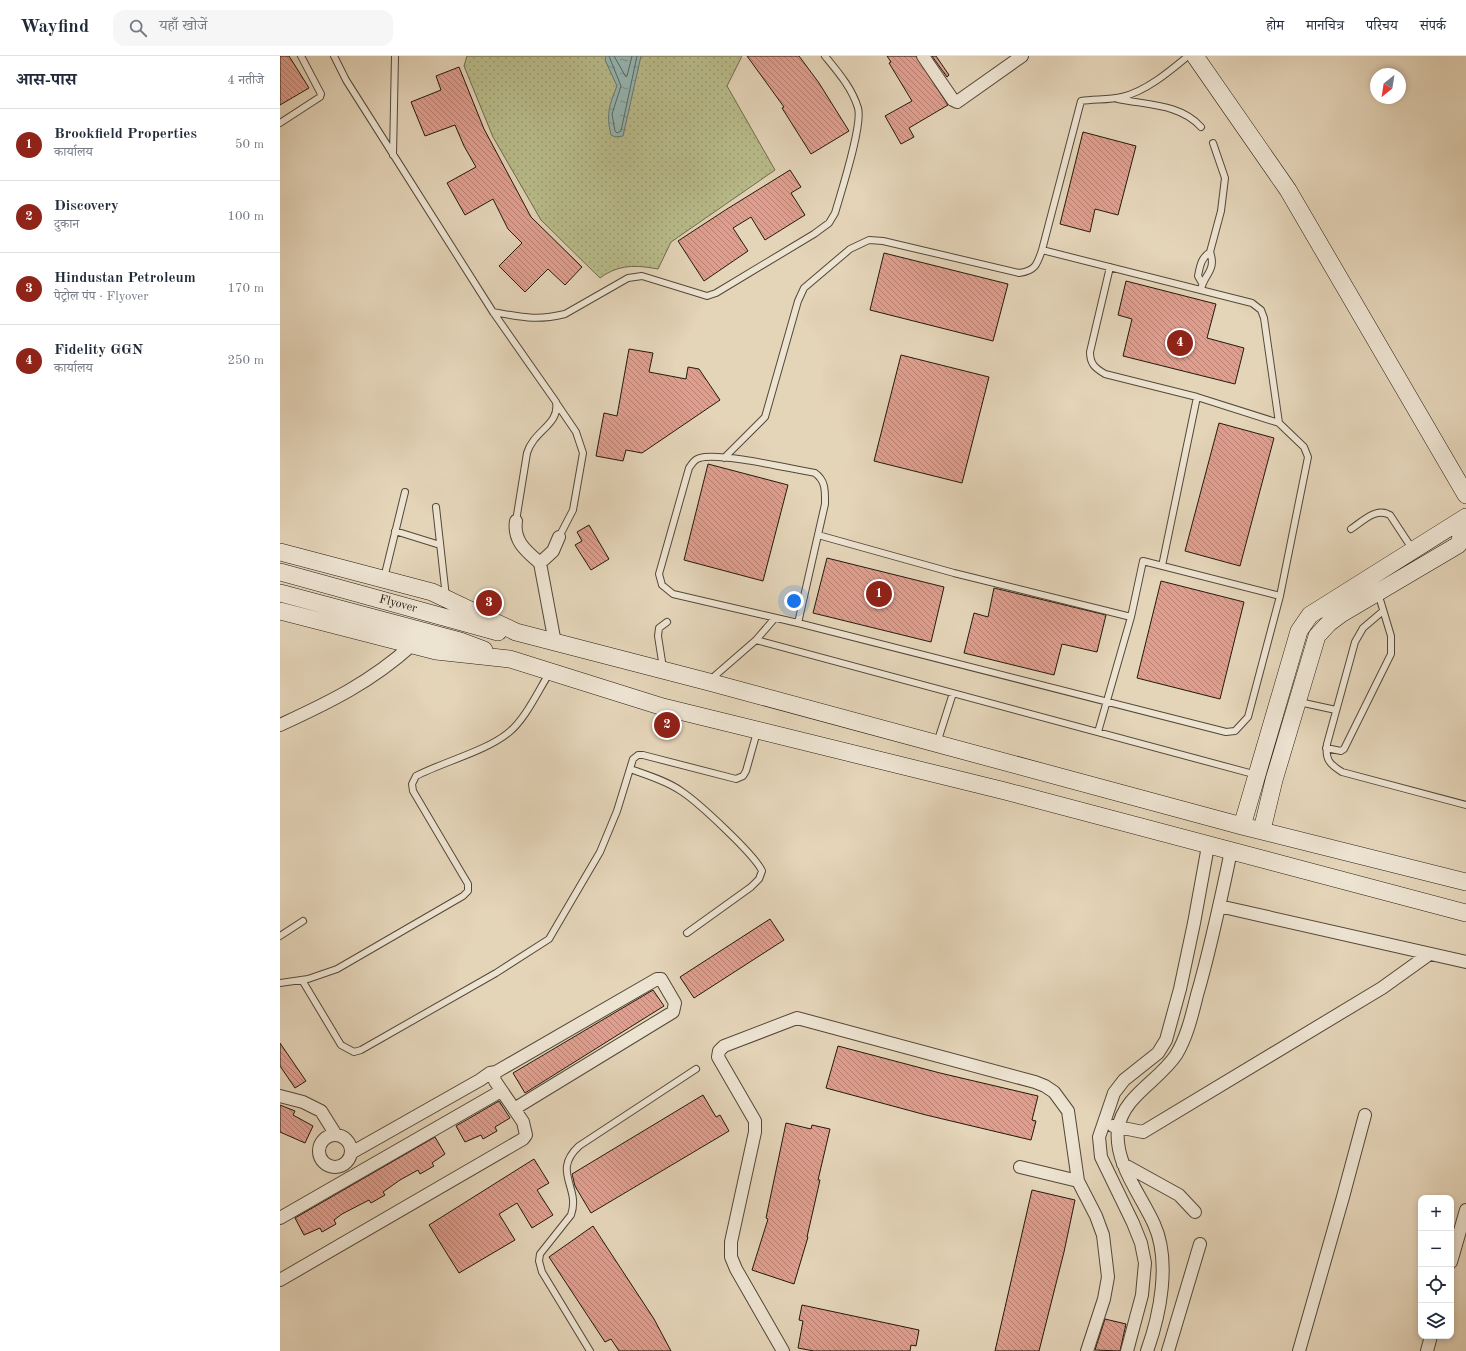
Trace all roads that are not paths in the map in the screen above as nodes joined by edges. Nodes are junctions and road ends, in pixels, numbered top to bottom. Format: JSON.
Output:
{"nodes":[{"id":1,"x":301,"y":56,"type":"edge"},
{"id":2,"x":334,"y":56,"type":"edge"},
{"id":3,"x":395,"y":56,"type":"edge"},
{"id":4,"x":825,"y":56,"type":"edge"},
{"id":5,"x":923,"y":56,"type":"edge"},
{"id":6,"x":1022,"y":56,"type":"edge"},
{"id":7,"x":1188,"y":56,"type":"edge"},
{"id":8,"x":1195,"y":56,"type":"edge"},
{"id":9,"x":1113,"y":99,"type":"junction"},
{"id":10,"x":280,"y":123,"type":"edge"},
{"id":11,"x":1202,"y":127,"type":"dead end"},
{"id":12,"x":1213,"y":143,"type":"dead end"},
{"id":13,"x":393,"y":155,"type":"junction"},
{"id":14,"x":1042,"y":250,"type":"junction"},
{"id":15,"x":1210,"y":252,"type":"junction"},
{"id":16,"x":1110,"y":267,"type":"junction"},
{"id":17,"x":1202,"y":283,"type":"junction"},
{"id":18,"x":1201,"y":290,"type":"junction"},
{"id":19,"x":494,"y":312,"type":"junction"},
{"id":20,"x":1196,"y":397,"type":"junction"},
{"id":21,"x":556,"y":402,"type":"junction"},
{"id":22,"x":1279,"y":424,"type":"junction"},
{"id":23,"x":724,"y":458,"type":"junction"},
{"id":24,"x":405,"y":492,"type":"dead end"},
{"id":25,"x":1466,"y":495,"type":"edge"},
{"id":26,"x":436,"y":507,"type":"dead end"},
{"id":27,"x":1462,"y":520,"type":"edge"},
{"id":28,"x":516,"y":521,"type":"joint"},
{"id":29,"x":1351,"y":529,"type":"dead end"},
{"id":30,"x":395,"y":531,"type":"junction"},
{"id":31,"x":818,"y":535,"type":"junction"},
{"id":32,"x":560,"y":537,"type":"joint"},
{"id":33,"x":440,"y":546,"type":"junction"},
{"id":34,"x":280,"y":552,"type":"edge"},
{"id":35,"x":1414,"y":552,"type":"junction"},
{"id":36,"x":540,"y":563,"type":"junction"},
{"id":37,"x":1390,"y":565,"type":"junction"},
{"id":38,"x":1162,"y":566,"type":"junction"},
{"id":39,"x":280,"y":572,"type":"edge"},
{"id":40,"x":384,"y":579,"type":"junction"},
{"id":41,"x":1401,"y":579,"type":"junction"},
{"id":42,"x":280,"y":593,"type":"edge"},
{"id":43,"x":1378,"y":593,"type":"junction"},
{"id":44,"x":1280,"y":596,"type":"junction"},
{"id":45,"x":446,"y":598,"type":"junction"},
{"id":46,"x":280,"y":611,"type":"edge"},
{"id":47,"x":1383,"y":611,"type":"junction"},
{"id":48,"x":1131,"y":617,"type":"junction"},
{"id":49,"x":775,"y":618,"type":"junction"},
{"id":50,"x":667,"y":622,"type":"dead end"},
{"id":51,"x":798,"y":623,"type":"junction"},
{"id":52,"x":1299,"y":631,"type":"junction"},
{"id":53,"x":516,"y":632,"type":"junction"},
{"id":54,"x":1317,"y":636,"type":"junction"},
{"id":55,"x":756,"y":640,"type":"junction"},
{"id":56,"x":555,"y":643,"type":"junction"},
{"id":57,"x":412,"y":645,"type":"junction"},
{"id":58,"x":510,"y":659,"type":"junction"},
{"id":59,"x":664,"y":670,"type":"junction"},
{"id":60,"x":550,"y":672,"type":"junction"},
{"id":61,"x":708,"y":682,"type":"junction"},
{"id":62,"x":953,"y":693,"type":"junction"},
{"id":63,"x":1298,"y":702,"type":"junction"},
{"id":64,"x":1107,"y":703,"type":"junction"},
{"id":65,"x":1336,"y":710,"type":"junction"},
{"id":66,"x":280,"y":725,"type":"edge"},
{"id":67,"x":758,"y":730,"type":"junction"},
{"id":68,"x":1098,"y":732,"type":"junction"},
{"id":69,"x":937,"y":744,"type":"junction"},
{"id":70,"x":1326,"y":748,"type":"junction"},
{"id":71,"x":630,"y":769,"type":"junction"},
{"id":72,"x":1266,"y":778,"type":"junction"},
{"id":73,"x":1466,"y":805,"type":"edge"},
{"id":74,"x":1242,"y":826,"type":"junction"},
{"id":75,"x":1262,"y":830,"type":"junction"},
{"id":76,"x":1208,"y":846,"type":"junction"},
{"id":77,"x":1231,"y":851,"type":"junction"},
{"id":78,"x":1466,"y":882,"type":"edge"},
{"id":79,"x":1219,"y":906,"type":"junction"},
{"id":80,"x":1466,"y":913,"type":"edge"},
{"id":81,"x":303,"y":921,"type":"dead end"},
{"id":82,"x":1194,"y":923,"type":"junction"},
{"id":83,"x":1214,"y":928,"type":"junction"},
{"id":84,"x":686,"y":934,"type":"dead end"},
{"id":85,"x":280,"y":936,"type":"edge"},
{"id":86,"x":1428,"y":955,"type":"junction"},
{"id":87,"x":1466,"y":962,"type":"edge"},
{"id":88,"x":302,"y":980,"type":"junction"},
{"id":89,"x":280,"y":983,"type":"edge"},
{"id":90,"x":696,"y":1069,"type":"dead end"},
{"id":91,"x":496,"y":1072,"type":"junction"},
{"id":92,"x":501,"y":1091,"type":"junction"},
{"id":93,"x":280,"y":1096,"type":"edge"},
{"id":94,"x":514,"y":1109,"type":"junction"},
{"id":95,"x":1365,"y":1115,"type":"dead end"},
{"id":96,"x":1104,"y":1122,"type":"junction"},
{"id":97,"x":1119,"y":1128,"type":"junction"},
{"id":98,"x":336,"y":1135,"type":"junction"},
{"id":99,"x":351,"y":1154,"type":"junction"},
{"id":100,"x":1123,"y":1164,"type":"junction"},
{"id":101,"x":1020,"y":1167,"type":"dead end"},
{"id":102,"x":1078,"y":1181,"type":"junction"},
{"id":103,"x":1466,"y":1210,"type":"edge"},
{"id":104,"x":1195,"y":1212,"type":"dead end"},
{"id":105,"x":280,"y":1218,"type":"edge"},
{"id":106,"x":1200,"y":1244,"type":"dead end"},
{"id":107,"x":1454,"y":1252,"type":"edge"},
{"id":108,"x":280,"y":1280,"type":"edge"},
{"id":109,"x":1430,"y":1339,"type":"edge"},
{"id":110,"x":590,"y":1351,"type":"edge"},
{"id":111,"x":783,"y":1351,"type":"edge"},
{"id":112,"x":1087,"y":1351,"type":"edge"},
{"id":113,"x":1127,"y":1351,"type":"edge"},
{"id":114,"x":1147,"y":1351,"type":"edge"},
{"id":115,"x":1168,"y":1351,"type":"edge"},
{"id":116,"x":1299,"y":1351,"type":"edge"},
{"id":117,"x":1427,"y":1351,"type":"edge"}],
"edges":[{"from":1,"to":10,"type":"lane"},
{"from":2,"to":13,"type":"lane"},
{"from":3,"to":13,"type":"lane"},
{"from":4,"to":19,"type":"lane"},
{"from":5,"to":6,"type":"street"},
{"from":7,"to":9,"type":"lane"},
{"from":8,"to":25,"type":"main road"},
{"from":9,"to":11,"type":"lane"},
{"from":9,"to":14,"type":"lane"},
{"from":12,"to":15,"type":"lane"},
{"from":13,"to":19,"type":"lane"},
{"from":14,"to":16,"type":"lane"},
{"from":14,"to":23,"type":"lane"},
{"from":15,"to":17,"type":"lane"},
{"from":15,"to":17,"type":"lane"},
{"from":16,"to":18,"type":"lane"},
{"from":16,"to":20,"type":"lane"},
{"from":17,"to":18,"type":"lane"},
{"from":18,"to":22,"type":"lane"},
{"from":19,"to":21,"type":"lane"},
{"from":20,"to":22,"type":"lane"},
{"from":20,"to":38,"type":"lane"},
{"from":21,"to":28,"type":"lane"},
{"from":21,"to":32,"type":"lane"},
{"from":22,"to":44,"type":"lane"},
{"from":23,"to":31,"type":"lane"},
{"from":23,"to":49,"type":"lane"},
{"from":24,"to":30,"type":"lane"},
{"from":26,"to":33,"type":"lane"},
{"from":27,"to":35,"type":"main road"},
{"from":27,"to":41,"type":"main road"},
{"from":28,"to":36,"type":"street"},
{"from":29,"to":35,"type":"lane"},
{"from":30,"to":33,"type":"lane"},
{"from":30,"to":40,"type":"lane"},
{"from":31,"to":48,"type":"lane"},
{"from":31,"to":51,"type":"lane"},
{"from":32,"to":36,"type":"street"},
{"from":33,"to":45,"type":"lane"},
{"from":34,"to":40,"type":"main road"},
{"from":35,"to":37,"type":"main road"},
{"from":36,"to":56,"type":"street"},
{"from":37,"to":41,"type":"main road"},
{"from":37,"to":52,"type":"main road"},
{"from":38,"to":44,"type":"lane"},
{"from":38,"to":48,"type":"lane"},
{"from":39,"to":53,"type":"main road","name":"Flyover"},
{"from":40,"to":45,"type":"main road"},
{"from":41,"to":43,"type":"main road"},
{"from":42,"to":58,"type":"main road","name":"Flyover"},
{"from":43,"to":47,"type":"lane"},
{"from":43,"to":54,"type":"main road"},
{"from":44,"to":64,"type":"lane"},
{"from":45,"to":53,"type":"main road"},
{"from":46,"to":57,"type":"main road"},
{"from":47,"to":65,"type":"lane"},
{"from":47,"to":70,"type":"lane"},
{"from":48,"to":64,"type":"lane"},
{"from":49,"to":51,"type":"lane"},
{"from":49,"to":55,"type":"lane"},
{"from":50,"to":59,"type":"lane"},
{"from":51,"to":64,"type":"lane"},
{"from":52,"to":54,"type":"main road"},
{"from":52,"to":72,"type":"main road"},
{"from":53,"to":56,"type":"main road"},
{"from":54,"to":63,"type":"main road"},
{"from":55,"to":61,"type":"lane"},
{"from":55,"to":62,"type":"lane"},
{"from":56,"to":59,"type":"main road"},
{"from":57,"to":58,"type":"main road"},
{"from":57,"to":66,"type":"street"},
{"from":58,"to":60,"type":"main road"},
{"from":59,"to":61,"type":"main road"},
{"from":60,"to":67,"type":"main road"},
{"from":60,"to":88,"type":"lane"},
{"from":61,"to":69,"type":"main road"},
{"from":62,"to":68,"type":"lane"},
{"from":62,"to":69,"type":"lane"},
{"from":63,"to":65,"type":"lane"},
{"from":63,"to":72,"type":"main road"},
{"from":64,"to":68,"type":"lane"},
{"from":65,"to":70,"type":"lane"},
{"from":67,"to":71,"type":"lane"},
{"from":67,"to":76,"type":"main road"},
{"from":68,"to":72,"type":"lane"},
{"from":69,"to":74,"type":"main road"},
{"from":70,"to":73,"type":"lane"},
{"from":71,"to":84,"type":"lane"},
{"from":71,"to":88,"type":"lane"},
{"from":72,"to":74,"type":"main road"},
{"from":72,"to":75,"type":"main road"},
{"from":74,"to":75,"type":"main road"},
{"from":75,"to":78,"type":"main road"},
{"from":76,"to":77,"type":"main road"},
{"from":76,"to":82,"type":"street"},
{"from":77,"to":79,"type":"street"},
{"from":77,"to":80,"type":"main road"},
{"from":79,"to":83,"type":"street"},
{"from":79,"to":86,"type":"street"},
{"from":81,"to":85,"type":"lane"},
{"from":82,"to":83,"type":"street"},
{"from":82,"to":96,"type":"street"},
{"from":83,"to":97,"type":"street"},
{"from":86,"to":87,"type":"street"},
{"from":86,"to":97,"type":"street"},
{"from":88,"to":89,"type":"lane"},
{"from":90,"to":110,"type":"lane"},
{"from":91,"to":92,"type":"street"},
{"from":91,"to":94,"type":"street"},
{"from":91,"to":99,"type":"street"},
{"from":92,"to":94,"type":"street"},
{"from":92,"to":105,"type":"street"},
{"from":93,"to":98,"type":"street"},
{"from":94,"to":108,"type":"street"},
{"from":95,"to":116,"type":"street"},
{"from":96,"to":97,"type":"street"},
{"from":96,"to":113,"type":"street"},
{"from":97,"to":100,"type":"street"},
{"from":98,"to":99,"type":"street"},
{"from":98,"to":99,"type":"street"},
{"from":100,"to":104,"type":"street"},
{"from":100,"to":114,"type":"street"},
{"from":101,"to":102,"type":"street"},
{"from":102,"to":111,"type":"street"},
{"from":102,"to":112,"type":"street"},
{"from":103,"to":107,"type":"street"},
{"from":106,"to":115,"type":"street"},
{"from":109,"to":117,"type":"street"}]}
